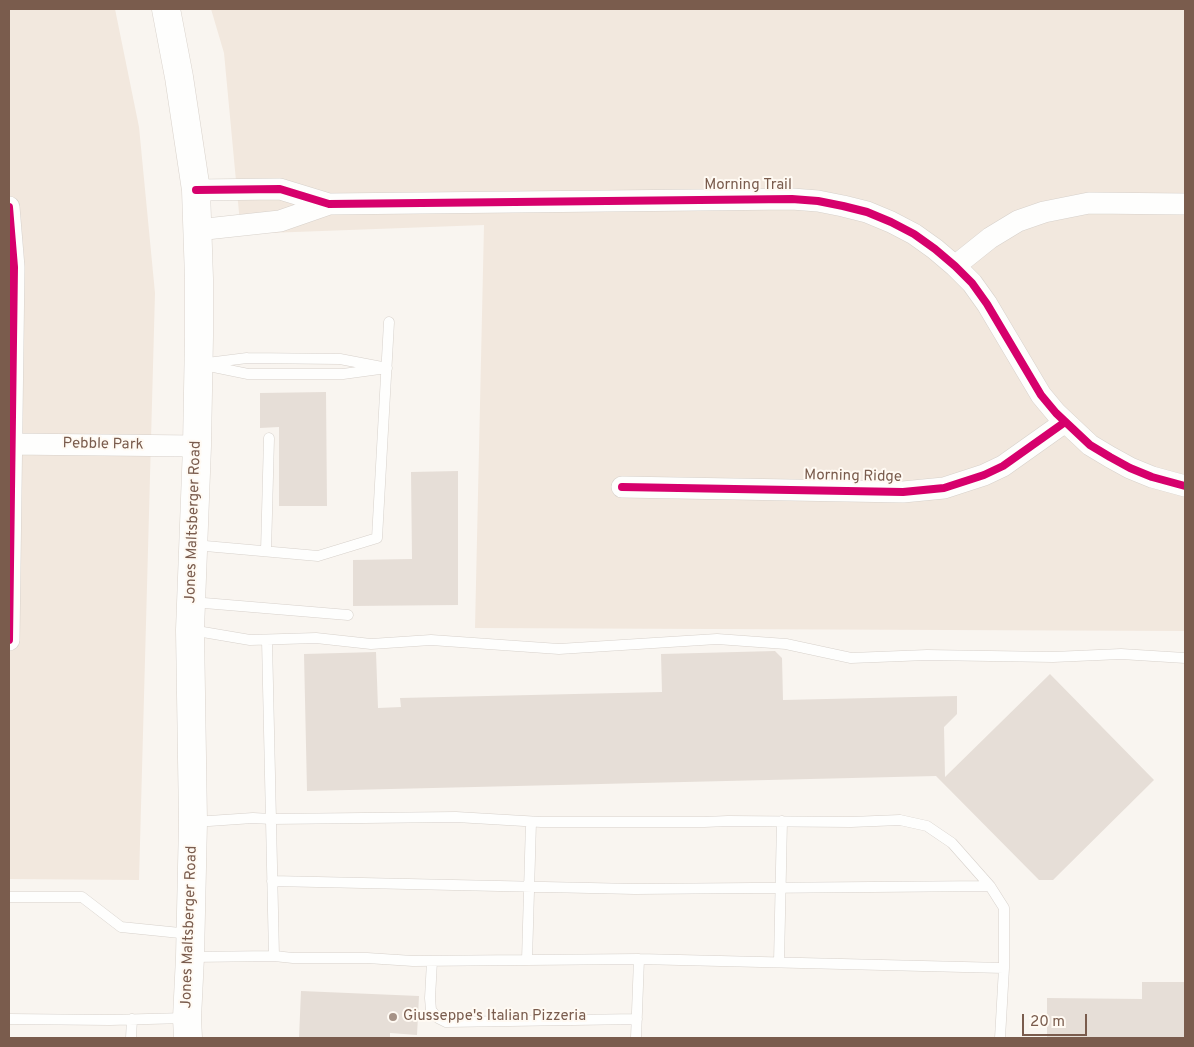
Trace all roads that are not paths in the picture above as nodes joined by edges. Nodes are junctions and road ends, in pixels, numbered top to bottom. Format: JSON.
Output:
{"nodes":[{"id":1,"x":166,"y":9,"type":"edge"},
{"id":2,"x":196,"y":190,"type":"junction"},
{"id":3,"x":330,"y":204,"type":"junction"},
{"id":4,"x":1185,"y":204,"type":"edge"},
{"id":5,"x":9,"y":208,"type":"edge"},
{"id":6,"x":197,"y":230,"type":"junction"},
{"id":7,"x":955,"y":266,"type":"junction"},
{"id":8,"x":390,"y":322,"type":"dead end"},
{"id":9,"x":199,"y":364,"type":"junction"},
{"id":10,"x":387,"y":368,"type":"junction"},
{"id":11,"x":1065,"y":422,"type":"junction"},
{"id":12,"x":269,"y":438,"type":"dead end"},
{"id":13,"x":10,"y":444,"type":"edge"},
{"id":14,"x":197,"y":446,"type":"junction"},
{"id":15,"x":1185,"y":486,"type":"edge"},
{"id":16,"x":622,"y":487,"type":"dead end"},
{"id":17,"x":193,"y":545,"type":"junction"},
{"id":18,"x":266,"y":551,"type":"junction"},
{"id":19,"x":191,"y":602,"type":"junction"},
{"id":20,"x":348,"y":615,"type":"dead end"},
{"id":21,"x":190,"y":630,"type":"junction"},
{"id":22,"x":9,"y":640,"type":"edge"},
{"id":23,"x":267,"y":640,"type":"junction"},
{"id":24,"x":1185,"y":658,"type":"edge"},
{"id":25,"x":271,"y":819,"type":"junction"},
{"id":26,"x":782,"y":821,"type":"junction"},
{"id":27,"x":193,"y":822,"type":"junction"},
{"id":28,"x":531,"y":822,"type":"junction"},
{"id":29,"x":272,"y":881,"type":"junction"},
{"id":30,"x":990,"y":886,"type":"junction"},
{"id":31,"x":529,"y":887,"type":"junction"},
{"id":32,"x":781,"y":888,"type":"junction"},
{"id":33,"x":9,"y":897,"type":"edge"},
{"id":34,"x":191,"y":945,"type":"junction"},
{"id":35,"x":274,"y":956,"type":"junction"},
{"id":36,"x":639,"y":959,"type":"junction"},
{"id":37,"x":527,"y":960,"type":"junction"},
{"id":38,"x":432,"y":961,"type":"junction"},
{"id":39,"x":780,"y":962,"type":"junction"},
{"id":40,"x":1004,"y":968,"type":"junction"},
{"id":41,"x":9,"y":1019,"type":"edge"},
{"id":42,"x":132,"y":1019,"type":"junction"},
{"id":43,"x":637,"y":1019,"type":"junction"},
{"id":44,"x":188,"y":1028,"type":"edge"},
{"id":45,"x":131,"y":1038,"type":"edge"},
{"id":46,"x":636,"y":1038,"type":"edge"},
{"id":47,"x":1000,"y":1038,"type":"edge"}],
"edges":[{"from":1,"to":2,"type":"main road","name":"Jones Maltsberger Road"},
{"from":2,"to":3,"type":"street","name":"Morning Trail"},
{"from":2,"to":6,"type":"main road","name":"Jones Maltsberger Road"},
{"from":3,"to":6,"type":"street","name":"Morning Trail"},
{"from":3,"to":7,"type":"street","name":"Morning Trail"},
{"from":4,"to":7,"type":"street"},
{"from":5,"to":13,"type":"street"},
{"from":6,"to":9,"type":"main road","name":"Jones Maltsberger Road"},
{"from":7,"to":11,"type":"street","name":"Morning Trail"},
{"from":8,"to":10,"type":"lane"},
{"from":9,"to":10,"type":"lane"},
{"from":9,"to":10,"type":"lane"},
{"from":9,"to":14,"type":"main road","name":"Jones Maltsberger Road"},
{"from":10,"to":18,"type":"lane"},
{"from":11,"to":15,"type":"street","name":"Morning Trail"},
{"from":11,"to":16,"type":"street","name":"Morning Ridge"},
{"from":12,"to":18,"type":"lane"},
{"from":13,"to":14,"type":"street","name":"Pebble Park"},
{"from":13,"to":22,"type":"street"},
{"from":14,"to":17,"type":"main road","name":"Jones Maltsberger Road"},
{"from":17,"to":18,"type":"lane"},
{"from":17,"to":19,"type":"main road","name":"Jones Maltsberger Road"},
{"from":19,"to":20,"type":"lane"},
{"from":19,"to":21,"type":"main road","name":"Jones Maltsberger Road"},
{"from":21,"to":23,"type":"lane"},
{"from":21,"to":27,"type":"main road","name":"Jones Maltsberger Road"},
{"from":23,"to":24,"type":"lane"},
{"from":23,"to":25,"type":"lane"},
{"from":25,"to":27,"type":"lane"},
{"from":25,"to":28,"type":"lane"},
{"from":25,"to":29,"type":"lane"},
{"from":26,"to":28,"type":"lane"},
{"from":26,"to":30,"type":"lane"},
{"from":26,"to":32,"type":"lane"},
{"from":27,"to":34,"type":"main road","name":"Jones Maltsberger Road"},
{"from":28,"to":31,"type":"lane"},
{"from":29,"to":31,"type":"lane"},
{"from":29,"to":35,"type":"lane"},
{"from":30,"to":32,"type":"lane"},
{"from":30,"to":40,"type":"lane"},
{"from":31,"to":32,"type":"lane"},
{"from":31,"to":37,"type":"lane"},
{"from":32,"to":39,"type":"lane"},
{"from":33,"to":34,"type":"lane"},
{"from":34,"to":35,"type":"lane"},
{"from":34,"to":44,"type":"main road","name":"Jones Maltsberger Road"},
{"from":35,"to":38,"type":"lane"},
{"from":36,"to":37,"type":"lane"},
{"from":36,"to":39,"type":"lane"},
{"from":36,"to":43,"type":"lane"},
{"from":37,"to":38,"type":"lane"},
{"from":38,"to":43,"type":"lane"},
{"from":39,"to":40,"type":"lane"},
{"from":40,"to":47,"type":"lane"},
{"from":41,"to":42,"type":"lane"},
{"from":42,"to":44,"type":"lane"},
{"from":42,"to":45,"type":"lane"},
{"from":43,"to":46,"type":"lane"}]}
